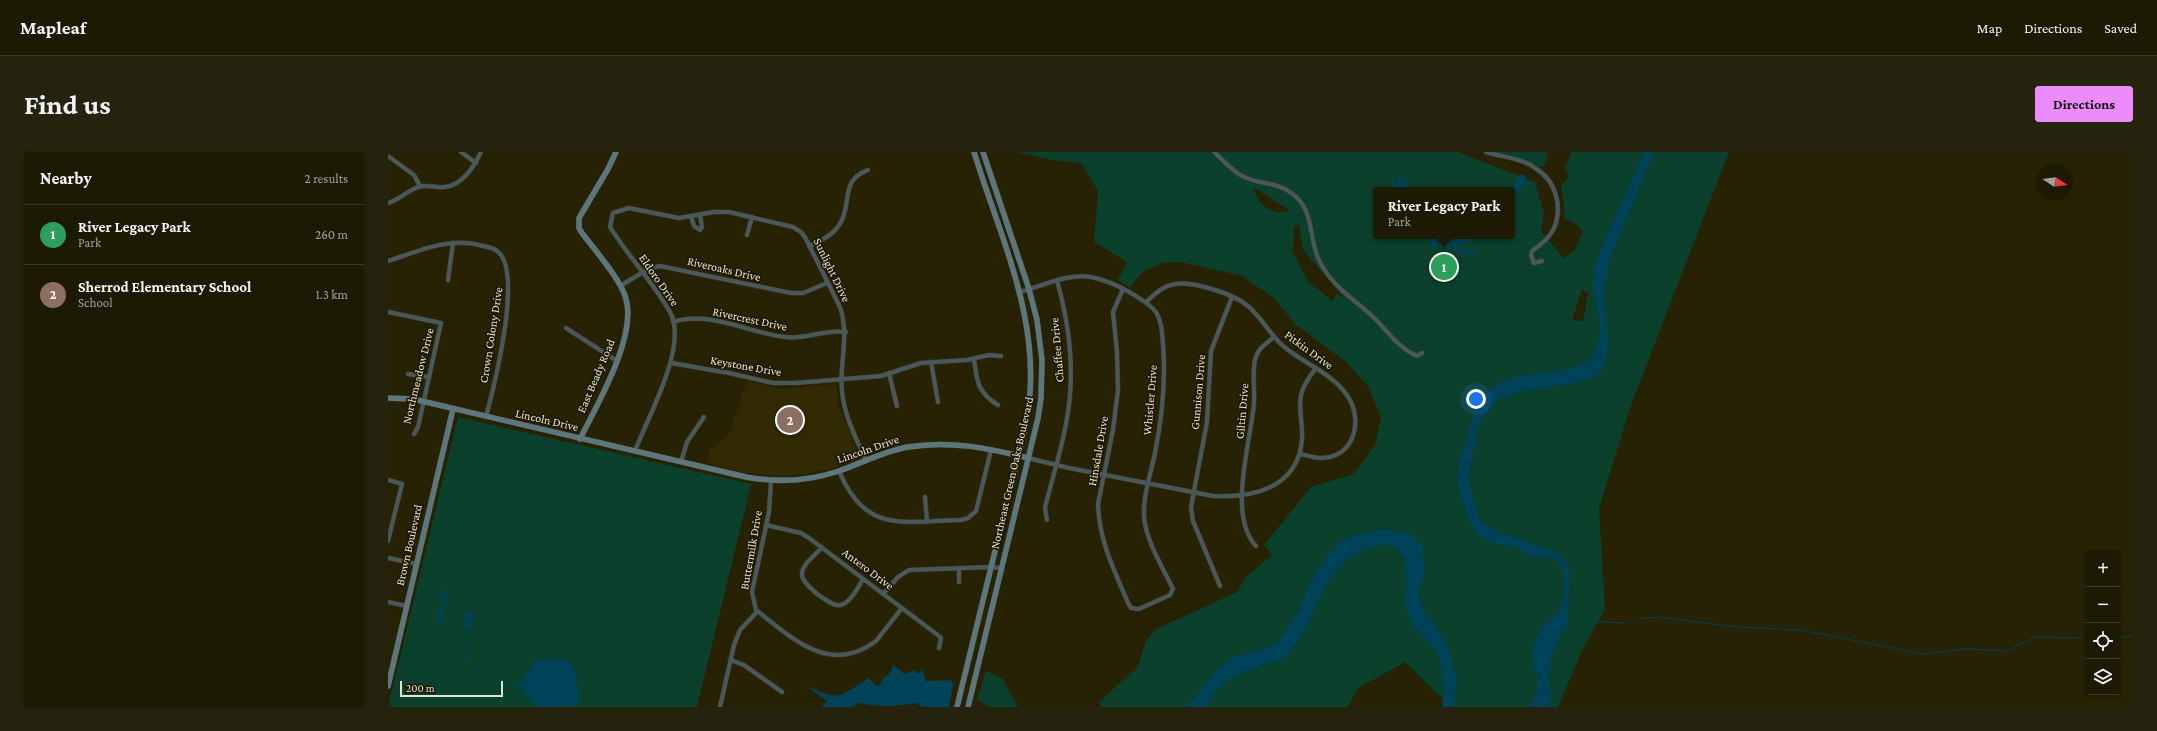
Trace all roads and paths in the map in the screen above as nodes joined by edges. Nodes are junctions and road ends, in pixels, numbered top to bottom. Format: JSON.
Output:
{"nodes":[{"id":1,"x":461,"y":152,"type":"edge"},
{"id":2,"x":481,"y":152,"type":"edge"},
{"id":3,"x":616,"y":152,"type":"edge"},
{"id":4,"x":974,"y":152,"type":"edge"},
{"id":5,"x":983,"y":152,"type":"edge"},
{"id":6,"x":1214,"y":152,"type":"edge"},
{"id":7,"x":1486,"y":152,"type":"edge"},
{"id":8,"x":388,"y":156,"type":"edge"},
{"id":9,"x":476,"y":163,"type":"junction"},
{"id":10,"x":868,"y":170,"type":"dead end"},
{"id":11,"x":991,"y":176,"type":"junction"},
{"id":12,"x":982,"y":180,"type":"junction"},
{"id":13,"x":420,"y":186,"type":"junction"},
{"id":14,"x":388,"y":203,"type":"edge"},
{"id":15,"x":613,"y":214,"type":"joint"},
{"id":16,"x":700,"y":215,"type":"junction"},
{"id":17,"x":691,"y":216,"type":"junction"},
{"id":18,"x":752,"y":217,"type":"junction"},
{"id":19,"x":747,"y":235,"type":"dead end"},
{"id":20,"x":453,"y":243,"type":"junction"},
{"id":21,"x":809,"y":246,"type":"junction"},
{"id":22,"x":388,"y":260,"type":"edge"},
{"id":23,"x":1542,"y":262,"type":"dead end"},
{"id":24,"x":642,"y":273,"type":"junction"},
{"id":25,"x":448,"y":280,"type":"dead end"},
{"id":26,"x":1057,"y":281,"type":"junction"},
{"id":27,"x":827,"y":283,"type":"junction"},
{"id":28,"x":620,"y":286,"type":"junction"},
{"id":29,"x":1029,"y":289,"type":"junction"},
{"id":30,"x":1123,"y":289,"type":"junction"},
{"id":31,"x":1020,"y":292,"type":"junction"},
{"id":32,"x":1232,"y":297,"type":"junction"},
{"id":33,"x":1146,"y":302,"type":"junction"},
{"id":34,"x":388,"y":312,"type":"edge"},
{"id":35,"x":673,"y":322,"type":"junction"},
{"id":36,"x":566,"y":328,"type":"dead end"},
{"id":37,"x":846,"y":332,"type":"junction"},
{"id":38,"x":1274,"y":337,"type":"junction"},
{"id":39,"x":1422,"y":353,"type":"dead end"},
{"id":40,"x":1001,"y":356,"type":"dead end"},
{"id":41,"x":974,"y":358,"type":"junction"},
{"id":42,"x":617,"y":361,"type":"junction"},
{"id":43,"x":931,"y":362,"type":"junction"},
{"id":44,"x":671,"y":363,"type":"junction"},
{"id":45,"x":1316,"y":368,"type":"junction"},
{"id":46,"x":889,"y":373,"type":"junction"},
{"id":47,"x":408,"y":374,"type":"dead end"},
{"id":48,"x":429,"y":377,"type":"junction"},
{"id":49,"x":842,"y":378,"type":"junction"},
{"id":50,"x":388,"y":398,"type":"edge"},
{"id":51,"x":424,"y":402,"type":"junction"},
{"id":52,"x":938,"y":402,"type":"dead end"},
{"id":53,"x":998,"y":405,"type":"dead end"},
{"id":54,"x":896,"y":406,"type":"dead end"},
{"id":55,"x":453,"y":409,"type":"junction"},
{"id":56,"x":486,"y":417,"type":"junction"},
{"id":57,"x":704,"y":417,"type":"dead end"},
{"id":58,"x":414,"y":434,"type":"dead end"},
{"id":59,"x":580,"y":439,"type":"junction"},
{"id":60,"x":991,"y":450,"type":"junction"},
{"id":61,"x":634,"y":451,"type":"junction"},
{"id":62,"x":1300,"y":454,"type":"junction"},
{"id":63,"x":1019,"y":456,"type":"junction"},
{"id":64,"x":1028,"y":458,"type":"junction"},
{"id":65,"x":866,"y":460,"type":"junction"},
{"id":66,"x":681,"y":462,"type":"junction"},
{"id":67,"x":1056,"y":465,"type":"junction"},
{"id":68,"x":839,"y":471,"type":"junction"},
{"id":69,"x":1104,"y":475,"type":"junction"},
{"id":70,"x":388,"y":480,"type":"edge"},
{"id":71,"x":771,"y":481,"type":"junction"},
{"id":72,"x":1149,"y":484,"type":"junction"},
{"id":73,"x":1194,"y":493,"type":"junction"},
{"id":74,"x":1242,"y":494,"type":"junction"},
{"id":75,"x":925,"y":498,"type":"dead end"},
{"id":76,"x":1047,"y":520,"type":"dead end"},
{"id":77,"x":927,"y":521,"type":"junction"},
{"id":78,"x":766,"y":525,"type":"junction"},
{"id":79,"x":388,"y":541,"type":"edge"},
{"id":80,"x":1256,"y":546,"type":"dead end"},
{"id":81,"x":822,"y":548,"type":"junction"},
{"id":82,"x":388,"y":558,"type":"edge"},
{"id":83,"x":416,"y":564,"type":"junction"},
{"id":84,"x":991,"y":567,"type":"junction"},
{"id":85,"x":959,"y":568,"type":"junction"},
{"id":86,"x":1001,"y":568,"type":"junction"},
{"id":87,"x":863,"y":579,"type":"junction"},
{"id":88,"x":959,"y":582,"type":"dead end"},
{"id":89,"x":1220,"y":586,"type":"dead end"},
{"id":90,"x":883,"y":594,"type":"junction"},
{"id":91,"x":388,"y":602,"type":"edge"},
{"id":92,"x":406,"y":606,"type":"junction"},
{"id":93,"x":902,"y":608,"type":"junction"},
{"id":94,"x":1135,"y":609,"type":"joint"},
{"id":95,"x":756,"y":610,"type":"junction"},
{"id":96,"x":939,"y":648,"type":"dead end"},
{"id":97,"x":731,"y":660,"type":"junction"},
{"id":98,"x":388,"y":686,"type":"edge"},
{"id":99,"x":782,"y":692,"type":"dead end"},
{"id":100,"x":720,"y":707,"type":"edge"},
{"id":101,"x":957,"y":707,"type":"edge"},
{"id":102,"x":968,"y":707,"type":"edge"}],
"edges":[{"from":1,"to":9,"type":"street"},
{"from":2,"to":9,"type":"street"},
{"from":3,"to":28,"type":"street","name":"East Beady Road"},
{"from":4,"to":12,"type":"street","name":"Northeast Green Oaks Boulevard"},
{"from":5,"to":11,"type":"street","name":"Northeast Green Oaks Boulevard"},
{"from":6,"to":39,"type":"street"},
{"from":7,"to":23,"type":"street"},
{"from":8,"to":13,"type":"street"},
{"from":9,"to":13,"type":"street"},
{"from":10,"to":21,"type":"street"},
{"from":11,"to":12,"type":"street"},
{"from":11,"to":29,"type":"street","name":"Northeast Green Oaks Boulevard"},
{"from":12,"to":31,"type":"street","name":"Northeast Green Oaks Boulevard"},
{"from":13,"to":14,"type":"street"},
{"from":15,"to":17,"type":"street","name":"Sunlight Drive"},
{"from":15,"to":24,"type":"street","name":"Eldoro Drive"},
{"from":16,"to":17,"type":"street","name":"Sunlight Drive"},
{"from":16,"to":17,"type":"street"},
{"from":16,"to":18,"type":"street","name":"Sunlight Drive"},
{"from":18,"to":19,"type":"street"},
{"from":18,"to":21,"type":"street","name":"Sunlight Drive"},
{"from":20,"to":22,"type":"street","name":"Crown Colony Drive"},
{"from":20,"to":25,"type":"street"},
{"from":20,"to":56,"type":"street","name":"Crown Colony Drive"},
{"from":21,"to":27,"type":"street","name":"Sunlight Drive"},
{"from":24,"to":27,"type":"street","name":"Riveroaks Drive"},
{"from":24,"to":28,"type":"street","name":"Riveroaks Drive"},
{"from":24,"to":35,"type":"street","name":"Eldoro Drive"},
{"from":26,"to":29,"type":"street","name":"Whistler Drive"},
{"from":26,"to":30,"type":"street","name":"Whistler Drive"},
{"from":26,"to":67,"type":"street","name":"Chaffee Drive"},
{"from":27,"to":37,"type":"street","name":"Sunlight Drive"},
{"from":28,"to":42,"type":"street","name":"East Beady Road"},
{"from":29,"to":31,"type":"street","name":"Whistler Drive"},
{"from":29,"to":64,"type":"street","name":"Northeast Green Oaks Boulevard"},
{"from":30,"to":33,"type":"street","name":"Whistler Drive"},
{"from":30,"to":69,"type":"street","name":"Hinsdale Drive"},
{"from":31,"to":63,"type":"street","name":"Northeast Green Oaks Boulevard"},
{"from":32,"to":33,"type":"street","name":"Pitkin Drive"},
{"from":32,"to":38,"type":"street","name":"Pitkin Drive"},
{"from":32,"to":73,"type":"street","name":"Gunnison Drive"},
{"from":33,"to":72,"type":"street","name":"Whistler Drive"},
{"from":34,"to":48,"type":"street","name":"Northmeadow Drive"},
{"from":35,"to":37,"type":"street","name":"Rivercrest Drive"},
{"from":35,"to":44,"type":"street","name":"Eldoro Drive"},
{"from":36,"to":42,"type":"street"},
{"from":37,"to":49,"type":"street","name":"Sunlight Drive"},
{"from":38,"to":45,"type":"street","name":"Pitkin Drive"},
{"from":38,"to":74,"type":"street","name":"Giltin Drive"},
{"from":40,"to":41,"type":"street","name":"Keystone Drive"},
{"from":41,"to":43,"type":"street","name":"Keystone Drive"},
{"from":41,"to":53,"type":"street"},
{"from":42,"to":59,"type":"street","name":"East Beady Road"},
{"from":43,"to":46,"type":"street","name":"Keystone Drive"},
{"from":43,"to":52,"type":"street"},
{"from":44,"to":49,"type":"street","name":"Keystone Drive"},
{"from":44,"to":61,"type":"street","name":"Eldoro Drive"},
{"from":45,"to":62,"type":"street","name":"Lincoln Drive"},
{"from":45,"to":62,"type":"street","name":"Pitkin Drive"},
{"from":46,"to":49,"type":"street","name":"Keystone Drive"},
{"from":46,"to":54,"type":"street"},
{"from":47,"to":48,"type":"street"},
{"from":48,"to":51,"type":"street","name":"Northmeadow Drive"},
{"from":49,"to":65,"type":"street","name":"Sunlight Drive"},
{"from":50,"to":51,"type":"street","name":"Lincoln Drive"},
{"from":51,"to":55,"type":"street","name":"Lincoln Drive"},
{"from":51,"to":58,"type":"street","name":"Northmeadow Drive"},
{"from":55,"to":56,"type":"street","name":"Lincoln Drive"},
{"from":55,"to":83,"type":"street","name":"Brown Boulevard"},
{"from":56,"to":59,"type":"street","name":"Lincoln Drive"},
{"from":57,"to":66,"type":"street"},
{"from":59,"to":61,"type":"street","name":"Lincoln Drive"},
{"from":60,"to":63,"type":"street","name":"Lincoln Drive"},
{"from":60,"to":65,"type":"street","name":"Lincoln Drive"},
{"from":60,"to":77,"type":"street"},
{"from":61,"to":66,"type":"street","name":"Lincoln Drive"},
{"from":62,"to":74,"type":"street","name":"Lincoln Drive"},
{"from":63,"to":64,"type":"street","name":"Lincoln Drive"},
{"from":63,"to":84,"type":"street","name":"Northeast Green Oaks Boulevard"},
{"from":64,"to":67,"type":"street","name":"Lincoln Drive"},
{"from":64,"to":86,"type":"street","name":"Northeast Green Oaks Boulevard"},
{"from":65,"to":68,"type":"street","name":"Lincoln Drive"},
{"from":66,"to":71,"type":"street","name":"Lincoln Drive"},
{"from":67,"to":69,"type":"street","name":"Lincoln Drive"},
{"from":67,"to":76,"type":"street","name":"Chaffee Drive"},
{"from":68,"to":71,"type":"street","name":"Lincoln Drive"},
{"from":68,"to":77,"type":"street"},
{"from":69,"to":72,"type":"street","name":"Lincoln Drive"},
{"from":69,"to":94,"type":"street","name":"Hinsdale Drive"},
{"from":70,"to":79,"type":"street"},
{"from":71,"to":78,"type":"street","name":"Buttermilk Drive"},
{"from":72,"to":73,"type":"street","name":"Lincoln Drive"},
{"from":72,"to":94,"type":"street","name":"Whistler Drive"},
{"from":73,"to":74,"type":"street","name":"Lincoln Drive"},
{"from":73,"to":89,"type":"street","name":"Gunnison Drive"},
{"from":74,"to":80,"type":"street","name":"Giltin Drive"},
{"from":75,"to":77,"type":"street"},
{"from":78,"to":81,"type":"street","name":"Antero Drive"},
{"from":78,"to":95,"type":"street","name":"Buttermilk Drive"},
{"from":81,"to":87,"type":"street","name":"Antero Drive"},
{"from":81,"to":87,"type":"street"},
{"from":82,"to":83,"type":"street"},
{"from":83,"to":92,"type":"street","name":"Brown Boulevard"},
{"from":84,"to":85,"type":"street"},
{"from":84,"to":86,"type":"street"},
{"from":84,"to":101,"type":"street","name":"Northeast Green Oaks Boulevard"},
{"from":85,"to":88,"type":"street"},
{"from":85,"to":90,"type":"street"},
{"from":86,"to":102,"type":"street","name":"Northeast Green Oaks Boulevard"},
{"from":87,"to":90,"type":"street","name":"Antero Drive"},
{"from":90,"to":93,"type":"street","name":"Antero Drive"},
{"from":91,"to":92,"type":"street"},
{"from":92,"to":98,"type":"street","name":"Brown Boulevard"},
{"from":93,"to":95,"type":"street"},
{"from":93,"to":96,"type":"street","name":"Antero Drive"},
{"from":95,"to":97,"type":"street"},
{"from":97,"to":99,"type":"street"},
{"from":97,"to":100,"type":"street"}]}
